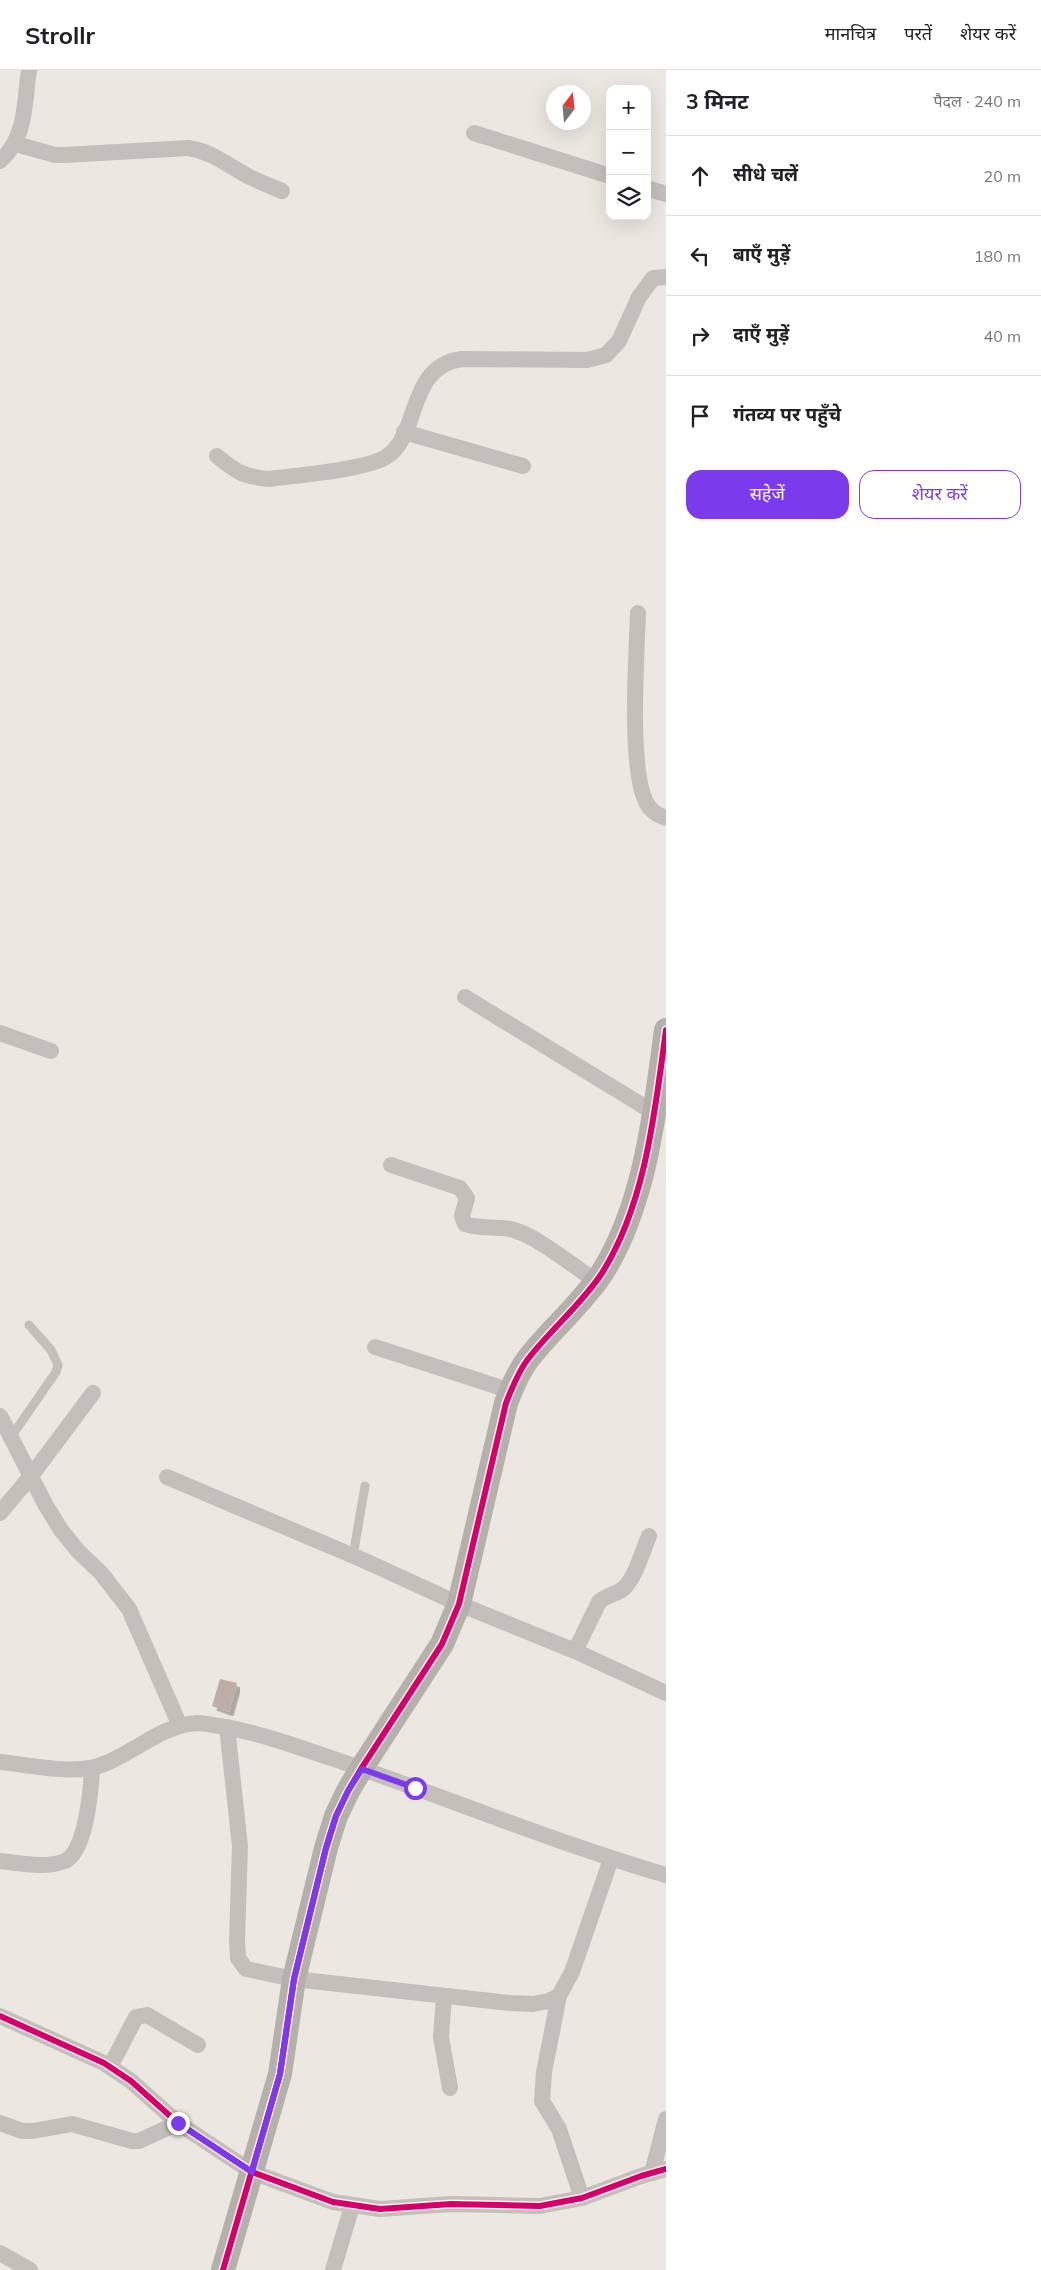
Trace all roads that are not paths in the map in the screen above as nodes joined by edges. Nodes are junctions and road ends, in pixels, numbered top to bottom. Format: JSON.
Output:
{"nodes":[{"id":1,"x":29,"y":70,"type":"edge"},
{"id":2,"x":474,"y":133,"type":"dead end"},
{"id":3,"x":16,"y":144,"type":"junction"},
{"id":4,"x":0,"y":162,"type":"edge"},
{"id":5,"x":607,"y":175,"type":"edge"},
{"id":6,"x":651,"y":189,"type":"edge"},
{"id":7,"x":282,"y":191,"type":"dead end"},
{"id":8,"x":666,"y":194,"type":"edge"},
{"id":9,"x":666,"y":277,"type":"edge"},
{"id":10,"x":404,"y":432,"type":"junction"},
{"id":11,"x":217,"y":456,"type":"dead end"},
{"id":12,"x":523,"y":466,"type":"dead end"},
{"id":13,"x":638,"y":613,"type":"dead end"},
{"id":14,"x":666,"y":818,"type":"edge"},
{"id":15,"x":465,"y":997,"type":"dead end"},
{"id":16,"x":666,"y":1030,"type":"edge"},
{"id":17,"x":0,"y":1033,"type":"edge"},
{"id":18,"x":51,"y":1051,"type":"dead end"},
{"id":19,"x":653,"y":1112,"type":"junction"},
{"id":20,"x":391,"y":1165,"type":"dead end"},
{"id":21,"x":596,"y":1281,"type":"junction"},
{"id":22,"x":29,"y":1325,"type":"dead end"},
{"id":23,"x":375,"y":1347,"type":"dead end"},
{"id":24,"x":511,"y":1391,"type":"junction"},
{"id":25,"x":93,"y":1393,"type":"dead end"},
{"id":26,"x":0,"y":1416,"type":"edge"},
{"id":27,"x":11,"y":1437,"type":"junction"},
{"id":28,"x":31,"y":1476,"type":"junction"},
{"id":29,"x":167,"y":1477,"type":"dead end"},
{"id":30,"x":365,"y":1486,"type":"dead end"},
{"id":31,"x":0,"y":1513,"type":"edge"},
{"id":32,"x":650,"y":1536,"type":"dead end"},
{"id":33,"x":353,"y":1556,"type":"junction"},
{"id":34,"x":459,"y":1604,"type":"junction"},
{"id":35,"x":575,"y":1651,"type":"junction"},
{"id":36,"x":666,"y":1693,"type":"edge"},
{"id":37,"x":180,"y":1726,"type":"junction"},
{"id":38,"x":227,"y":1727,"type":"junction"},
{"id":39,"x":0,"y":1762,"type":"edge"},
{"id":40,"x":92,"y":1768,"type":"junction"},
{"id":41,"x":362,"y":1769,"type":"junction"},
{"id":42,"x":611,"y":1859,"type":"junction"},
{"id":43,"x":0,"y":1861,"type":"edge"},
{"id":44,"x":666,"y":1875,"type":"edge"},
{"id":45,"x":294,"y":1979,"type":"junction"},
{"id":46,"x":444,"y":1996,"type":"junction"},
{"id":47,"x":559,"y":1996,"type":"junction"},
{"id":48,"x":0,"y":2016,"type":"edge"},
{"id":49,"x":198,"y":2045,"type":"dead end"},
{"id":50,"x":110,"y":2067,"type":"junction"},
{"id":51,"x":450,"y":2088,"type":"dead end"},
{"id":52,"x":666,"y":2119,"type":"edge"},
{"id":53,"x":0,"y":2123,"type":"edge"},
{"id":54,"x":178,"y":2123,"type":"junction"},
{"id":55,"x":659,"y":2171,"type":"edge"},
{"id":56,"x":252,"y":2172,"type":"junction"},
{"id":57,"x":582,"y":2198,"type":"junction"},
{"id":58,"x":352,"y":2206,"type":"junction"},
{"id":59,"x":0,"y":2253,"type":"edge"},
{"id":60,"x":30,"y":2270,"type":"edge"},
{"id":61,"x":223,"y":2270,"type":"edge"},
{"id":62,"x":333,"y":2270,"type":"edge"}],
"edges":[{"from":1,"to":3,"type":"street"},
{"from":2,"to":5,"type":"street"},
{"from":3,"to":4,"type":"street"},
{"from":3,"to":7,"type":"street"},
{"from":6,"to":8,"type":"street"},
{"from":9,"to":10,"type":"street"},
{"from":10,"to":11,"type":"street"},
{"from":10,"to":12,"type":"street"},
{"from":13,"to":14,"type":"street"},
{"from":15,"to":19,"type":"street"},
{"from":16,"to":19,"type":"street"},
{"from":17,"to":18,"type":"street"},
{"from":19,"to":21,"type":"street"},
{"from":20,"to":21,"type":"street"},
{"from":21,"to":24,"type":"street"},
{"from":22,"to":27,"type":"lane"},
{"from":23,"to":24,"type":"street"},
{"from":24,"to":34,"type":"street"},
{"from":25,"to":28,"type":"street"},
{"from":26,"to":27,"type":"street"},
{"from":27,"to":28,"type":"street"},
{"from":28,"to":31,"type":"street"},
{"from":28,"to":37,"type":"street"},
{"from":29,"to":33,"type":"street"},
{"from":30,"to":33,"type":"lane"},
{"from":32,"to":35,"type":"street"},
{"from":33,"to":34,"type":"street"},
{"from":34,"to":35,"type":"street"},
{"from":34,"to":41,"type":"street"},
{"from":35,"to":36,"type":"street"},
{"from":37,"to":38,"type":"street"},
{"from":37,"to":40,"type":"street"},
{"from":38,"to":41,"type":"street"},
{"from":38,"to":45,"type":"street"},
{"from":39,"to":40,"type":"street"},
{"from":40,"to":43,"type":"street"},
{"from":41,"to":42,"type":"street"},
{"from":41,"to":45,"type":"street"},
{"from":42,"to":44,"type":"street"},
{"from":42,"to":47,"type":"street"},
{"from":45,"to":46,"type":"street"},
{"from":45,"to":56,"type":"street"},
{"from":46,"to":47,"type":"street"},
{"from":46,"to":51,"type":"street"},
{"from":47,"to":57,"type":"street"},
{"from":48,"to":50,"type":"street"},
{"from":49,"to":50,"type":"street"},
{"from":50,"to":54,"type":"street"},
{"from":52,"to":55,"type":"street"},
{"from":53,"to":54,"type":"street"},
{"from":54,"to":56,"type":"street"},
{"from":55,"to":57,"type":"street"},
{"from":56,"to":58,"type":"street"},
{"from":56,"to":61,"type":"street"},
{"from":57,"to":58,"type":"street"},
{"from":58,"to":62,"type":"street"},
{"from":59,"to":60,"type":"street"}]}
